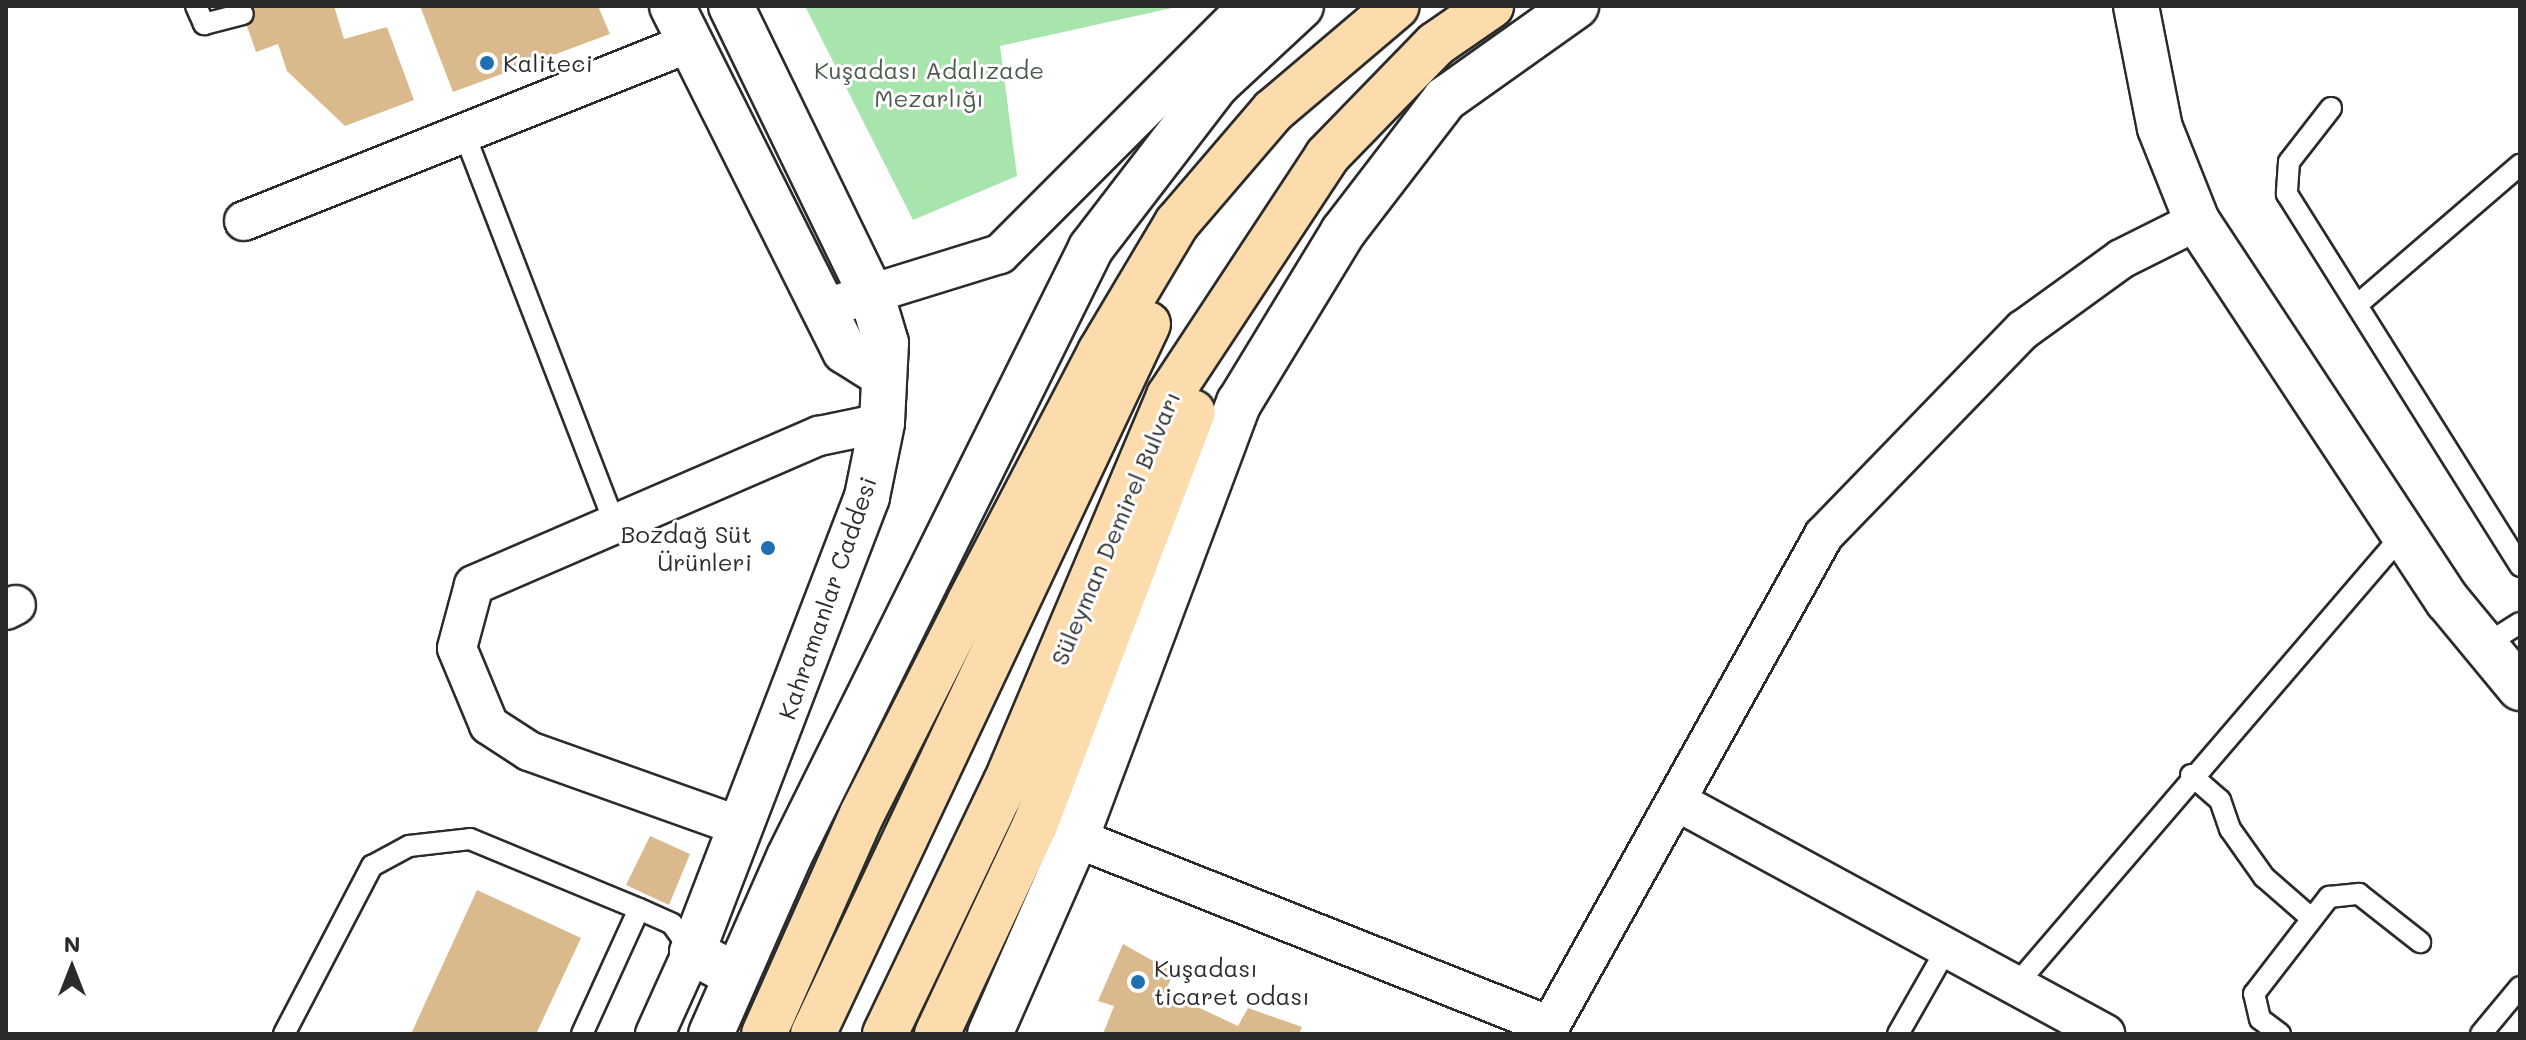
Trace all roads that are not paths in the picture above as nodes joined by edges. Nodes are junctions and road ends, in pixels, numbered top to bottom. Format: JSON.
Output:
{"nodes":[{"id":1,"x":196,"y":6,"type":"edge"},
{"id":2,"x":731,"y":6,"type":"edge"},
{"id":3,"x":1248,"y":6,"type":"edge"},
{"id":4,"x":1301,"y":6,"type":"edge"},
{"id":5,"x":1399,"y":6,"type":"edge"},
{"id":6,"x":1491,"y":6,"type":"edge"},
{"id":7,"x":1576,"y":6,"type":"edge"},
{"id":8,"x":2136,"y":6,"type":"edge"},
{"id":9,"x":243,"y":14,"type":"dead end"},
{"id":10,"x":681,"y":25,"type":"edge"},
{"id":11,"x":2331,"y":108,"type":"dead end"},
{"id":12,"x":464,"y":133,"type":"junction"},
{"id":13,"x":1327,"y":156,"type":"junction"},
{"id":14,"x":2520,"y":165,"type":"edge"},
{"id":15,"x":244,"y":221,"type":"dead end"},
{"id":16,"x":2197,"y":221,"type":"junction"},
{"id":17,"x":871,"y":294,"type":"junction"},
{"id":18,"x":2357,"y":305,"type":"junction"},
{"id":19,"x":822,"y":309,"type":"junction"},
{"id":20,"x":880,"y":373,"type":"junction"},
{"id":21,"x":882,"y":423,"type":"junction"},
{"id":22,"x":615,"y":524,"type":"junction"},
{"id":23,"x":2404,"y":533,"type":"junction"},
{"id":24,"x":2520,"y":566,"type":"edge"},
{"id":25,"x":2502,"y":634,"type":"edge"},
{"id":26,"x":2520,"y":688,"type":"edge"},
{"id":27,"x":2191,"y":775,"type":"junction"},
{"id":28,"x":1680,"y":803,"type":"junction"},
{"id":29,"x":742,"y":827,"type":"junction"},
{"id":30,"x":1076,"y":838,"type":"junction"},
{"id":31,"x":639,"y":909,"type":"junction"},
{"id":32,"x":2311,"y":918,"type":"junction"},
{"id":33,"x":2420,"y":942,"type":"dead end"},
{"id":34,"x":1947,"y":948,"type":"junction"},
{"id":35,"x":692,"y":952,"type":"junction"},
{"id":36,"x":735,"y":975,"type":"junction"},
{"id":37,"x":2016,"y":985,"type":"junction"},
{"id":38,"x":2520,"y":987,"type":"edge"},
{"id":39,"x":284,"y":1034,"type":"edge"},
{"id":40,"x":582,"y":1034,"type":"edge"},
{"id":41,"x":655,"y":1034,"type":"edge"},
{"id":42,"x":711,"y":1034,"type":"edge"},
{"id":43,"x":764,"y":1034,"type":"edge"},
{"id":44,"x":813,"y":1034,"type":"edge"},
{"id":45,"x":885,"y":1034,"type":"edge"},
{"id":46,"x":937,"y":1034,"type":"edge"},
{"id":47,"x":990,"y":1034,"type":"edge"},
{"id":48,"x":1898,"y":1034,"type":"edge"},
{"id":49,"x":2105,"y":1034,"type":"edge"},
{"id":50,"x":2280,"y":1034,"type":"edge"},
{"id":51,"x":2481,"y":1034,"type":"edge"}],
"edges":[{"from":1,"to":9,"type":"lane"},
{"from":2,"to":17,"type":"main road"},
{"from":3,"to":17,"type":"street"},
{"from":4,"to":36,"type":"main road"},
{"from":5,"to":43,"type":"highway"},
{"from":5,"to":44,"type":"highway"},
{"from":6,"to":13,"type":"highway","name":"Süleyman Demirel Bulvarı"},
{"from":7,"to":30,"type":"main road"},
{"from":8,"to":16,"type":"main road"},
{"from":10,"to":12,"type":"street"},
{"from":10,"to":19,"type":"main road"},
{"from":11,"to":18,"type":"lane"},
{"from":12,"to":15,"type":"street"},
{"from":12,"to":22,"type":"lane"},
{"from":13,"to":45,"type":"highway","name":"Süleyman Demirel Bulvarı"},
{"from":13,"to":46,"type":"highway"},
{"from":14,"to":18,"type":"lane"},
{"from":16,"to":23,"type":"main road"},
{"from":16,"to":28,"type":"street"},
{"from":17,"to":19,"type":"street"},
{"from":17,"to":20,"type":"main road","name":"Kahramanlar Caddesi"},
{"from":18,"to":24,"type":"lane"},
{"from":19,"to":20,"type":"main road"},
{"from":20,"to":21,"type":"main road","name":"Kahramanlar Caddesi"},
{"from":21,"to":22,"type":"street"},
{"from":21,"to":29,"type":"main road","name":"Kahramanlar Caddesi"},
{"from":22,"to":29,"type":"street"},
{"from":23,"to":25,"type":"main road"},
{"from":23,"to":27,"type":"lane"},
{"from":25,"to":26,"type":"main road"},
{"from":27,"to":32,"type":"lane"},
{"from":27,"to":37,"type":"lane"},
{"from":28,"to":30,"type":"street"},
{"from":28,"to":34,"type":"street"},
{"from":29,"to":35,"type":"main road","name":"Kahramanlar Caddesi"},
{"from":30,"to":47,"type":"main road"},
{"from":31,"to":35,"type":"lane"},
{"from":31,"to":39,"type":"lane"},
{"from":31,"to":40,"type":"lane"},
{"from":32,"to":33,"type":"lane"},
{"from":32,"to":50,"type":"lane"},
{"from":34,"to":37,"type":"street"},
{"from":34,"to":48,"type":"lane"},
{"from":35,"to":36,"type":"main road"},
{"from":35,"to":41,"type":"street","name":"Kahramanlar Caddesi"},
{"from":36,"to":42,"type":"main road"},
{"from":37,"to":49,"type":"street"},
{"from":38,"to":51,"type":"lane"}]}
